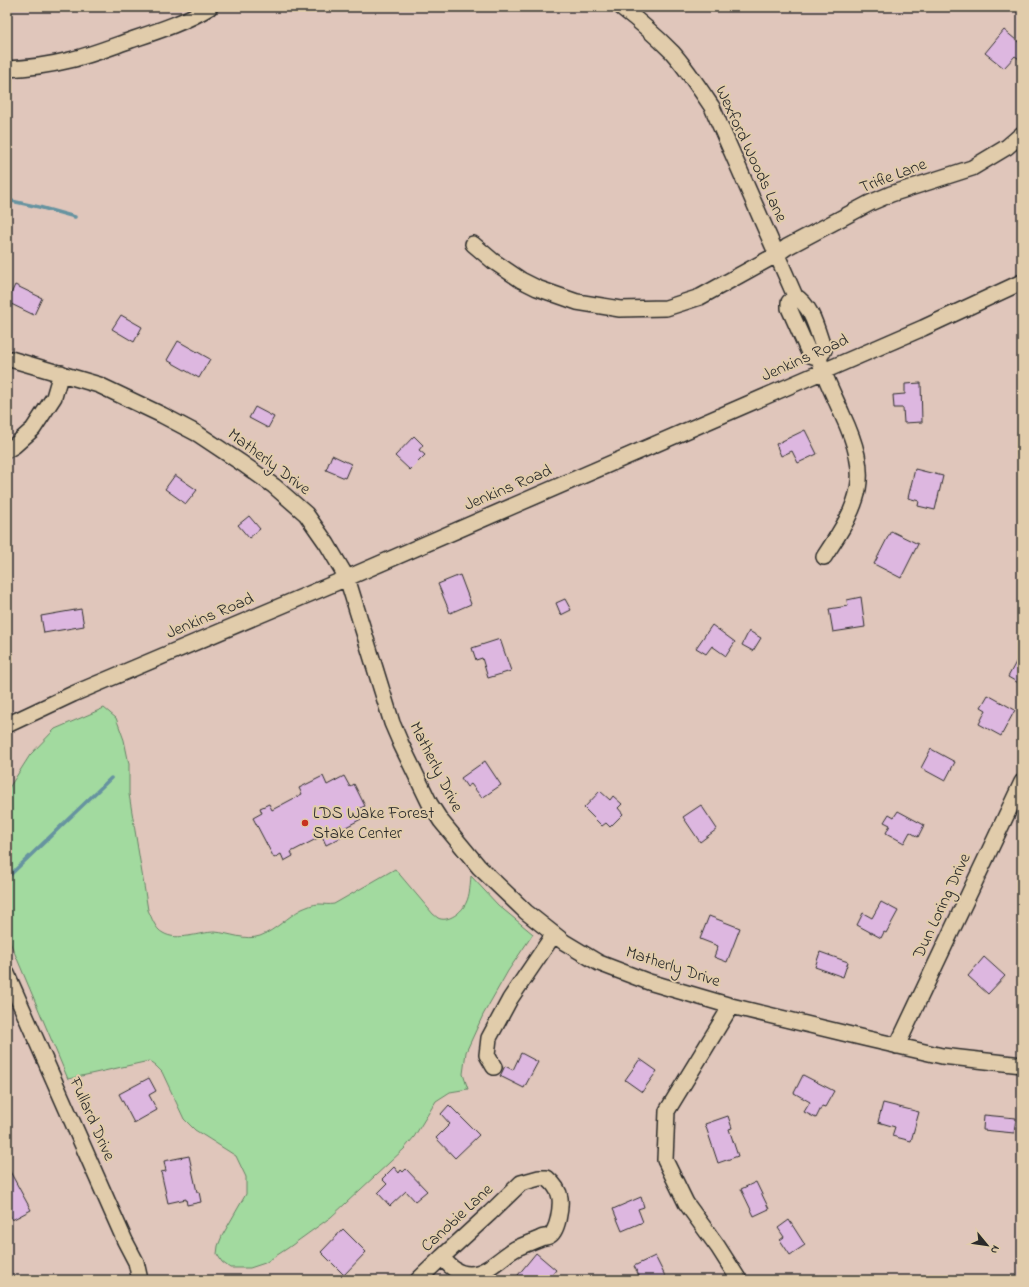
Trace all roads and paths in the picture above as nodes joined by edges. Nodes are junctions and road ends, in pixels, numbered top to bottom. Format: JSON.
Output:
{"nodes":[{"id":1,"x":210,"y":7,"type":"edge"},
{"id":2,"x":621,"y":7,"type":"edge"},
{"id":3,"x":7,"y":70,"type":"edge"},
{"id":4,"x":1022,"y":134,"type":"edge"},
{"id":5,"x":473,"y":244,"type":"dead end"},
{"id":6,"x":776,"y":255,"type":"junction"},
{"id":7,"x":1022,"y":282,"type":"edge"},
{"id":8,"x":7,"y":358,"type":"edge"},
{"id":9,"x":820,"y":364,"type":"junction"},
{"id":10,"x":61,"y":373,"type":"junction"},
{"id":11,"x":7,"y":450,"type":"edge"},
{"id":12,"x":824,"y":557,"type":"dead end"},
{"id":13,"x":347,"y":578,"type":"junction"},
{"id":14,"x":7,"y":725,"type":"edge"},
{"id":15,"x":1022,"y":782,"type":"edge"},
{"id":16,"x":554,"y":934,"type":"junction"},
{"id":17,"x":7,"y":974,"type":"edge"},
{"id":18,"x":731,"y":1006,"type":"junction"},
{"id":19,"x":897,"y":1046,"type":"junction"},
{"id":20,"x":1022,"y":1065,"type":"edge"},
{"id":21,"x":494,"y":1067,"type":"dead end"},
{"id":22,"x":442,"y":1257,"type":"junction"},
{"id":23,"x":140,"y":1280,"type":"edge"},
{"id":24,"x":418,"y":1280,"type":"edge"},
{"id":25,"x":739,"y":1280,"type":"edge"}],
"edges":[{"from":1,"to":3,"type":"street"},
{"from":2,"to":6,"type":"street","name":"Wexford Woods Lane"},
{"from":4,"to":6,"type":"street","name":"Trifle Lane"},
{"from":5,"to":6,"type":"street","name":"Trifle Lane"},
{"from":6,"to":9,"type":"street","name":"Wexford Woods Lane"},
{"from":7,"to":9,"type":"street","name":"Jenkins Road"},
{"from":8,"to":10,"type":"street","name":"Matherly Drive"},
{"from":9,"to":12,"type":"street"},
{"from":9,"to":13,"type":"street","name":"Jenkins Road"},
{"from":10,"to":11,"type":"street"},
{"from":10,"to":13,"type":"street","name":"Matherly Drive"},
{"from":13,"to":14,"type":"street","name":"Jenkins Road"},
{"from":13,"to":16,"type":"street","name":"Matherly Drive"},
{"from":15,"to":19,"type":"street","name":"Dun Loring Drive"},
{"from":16,"to":18,"type":"street","name":"Matherly Drive"},
{"from":16,"to":21,"type":"street"},
{"from":17,"to":23,"type":"street","name":"Fullard Drive"},
{"from":18,"to":19,"type":"street","name":"Matherly Drive"},
{"from":18,"to":25,"type":"street"},
{"from":19,"to":20,"type":"street","name":"Matherly Drive"},
{"from":22,"to":22,"type":"street","name":"Canobie Lane"},
{"from":22,"to":24,"type":"street","name":"Canobie Lane"}]}
